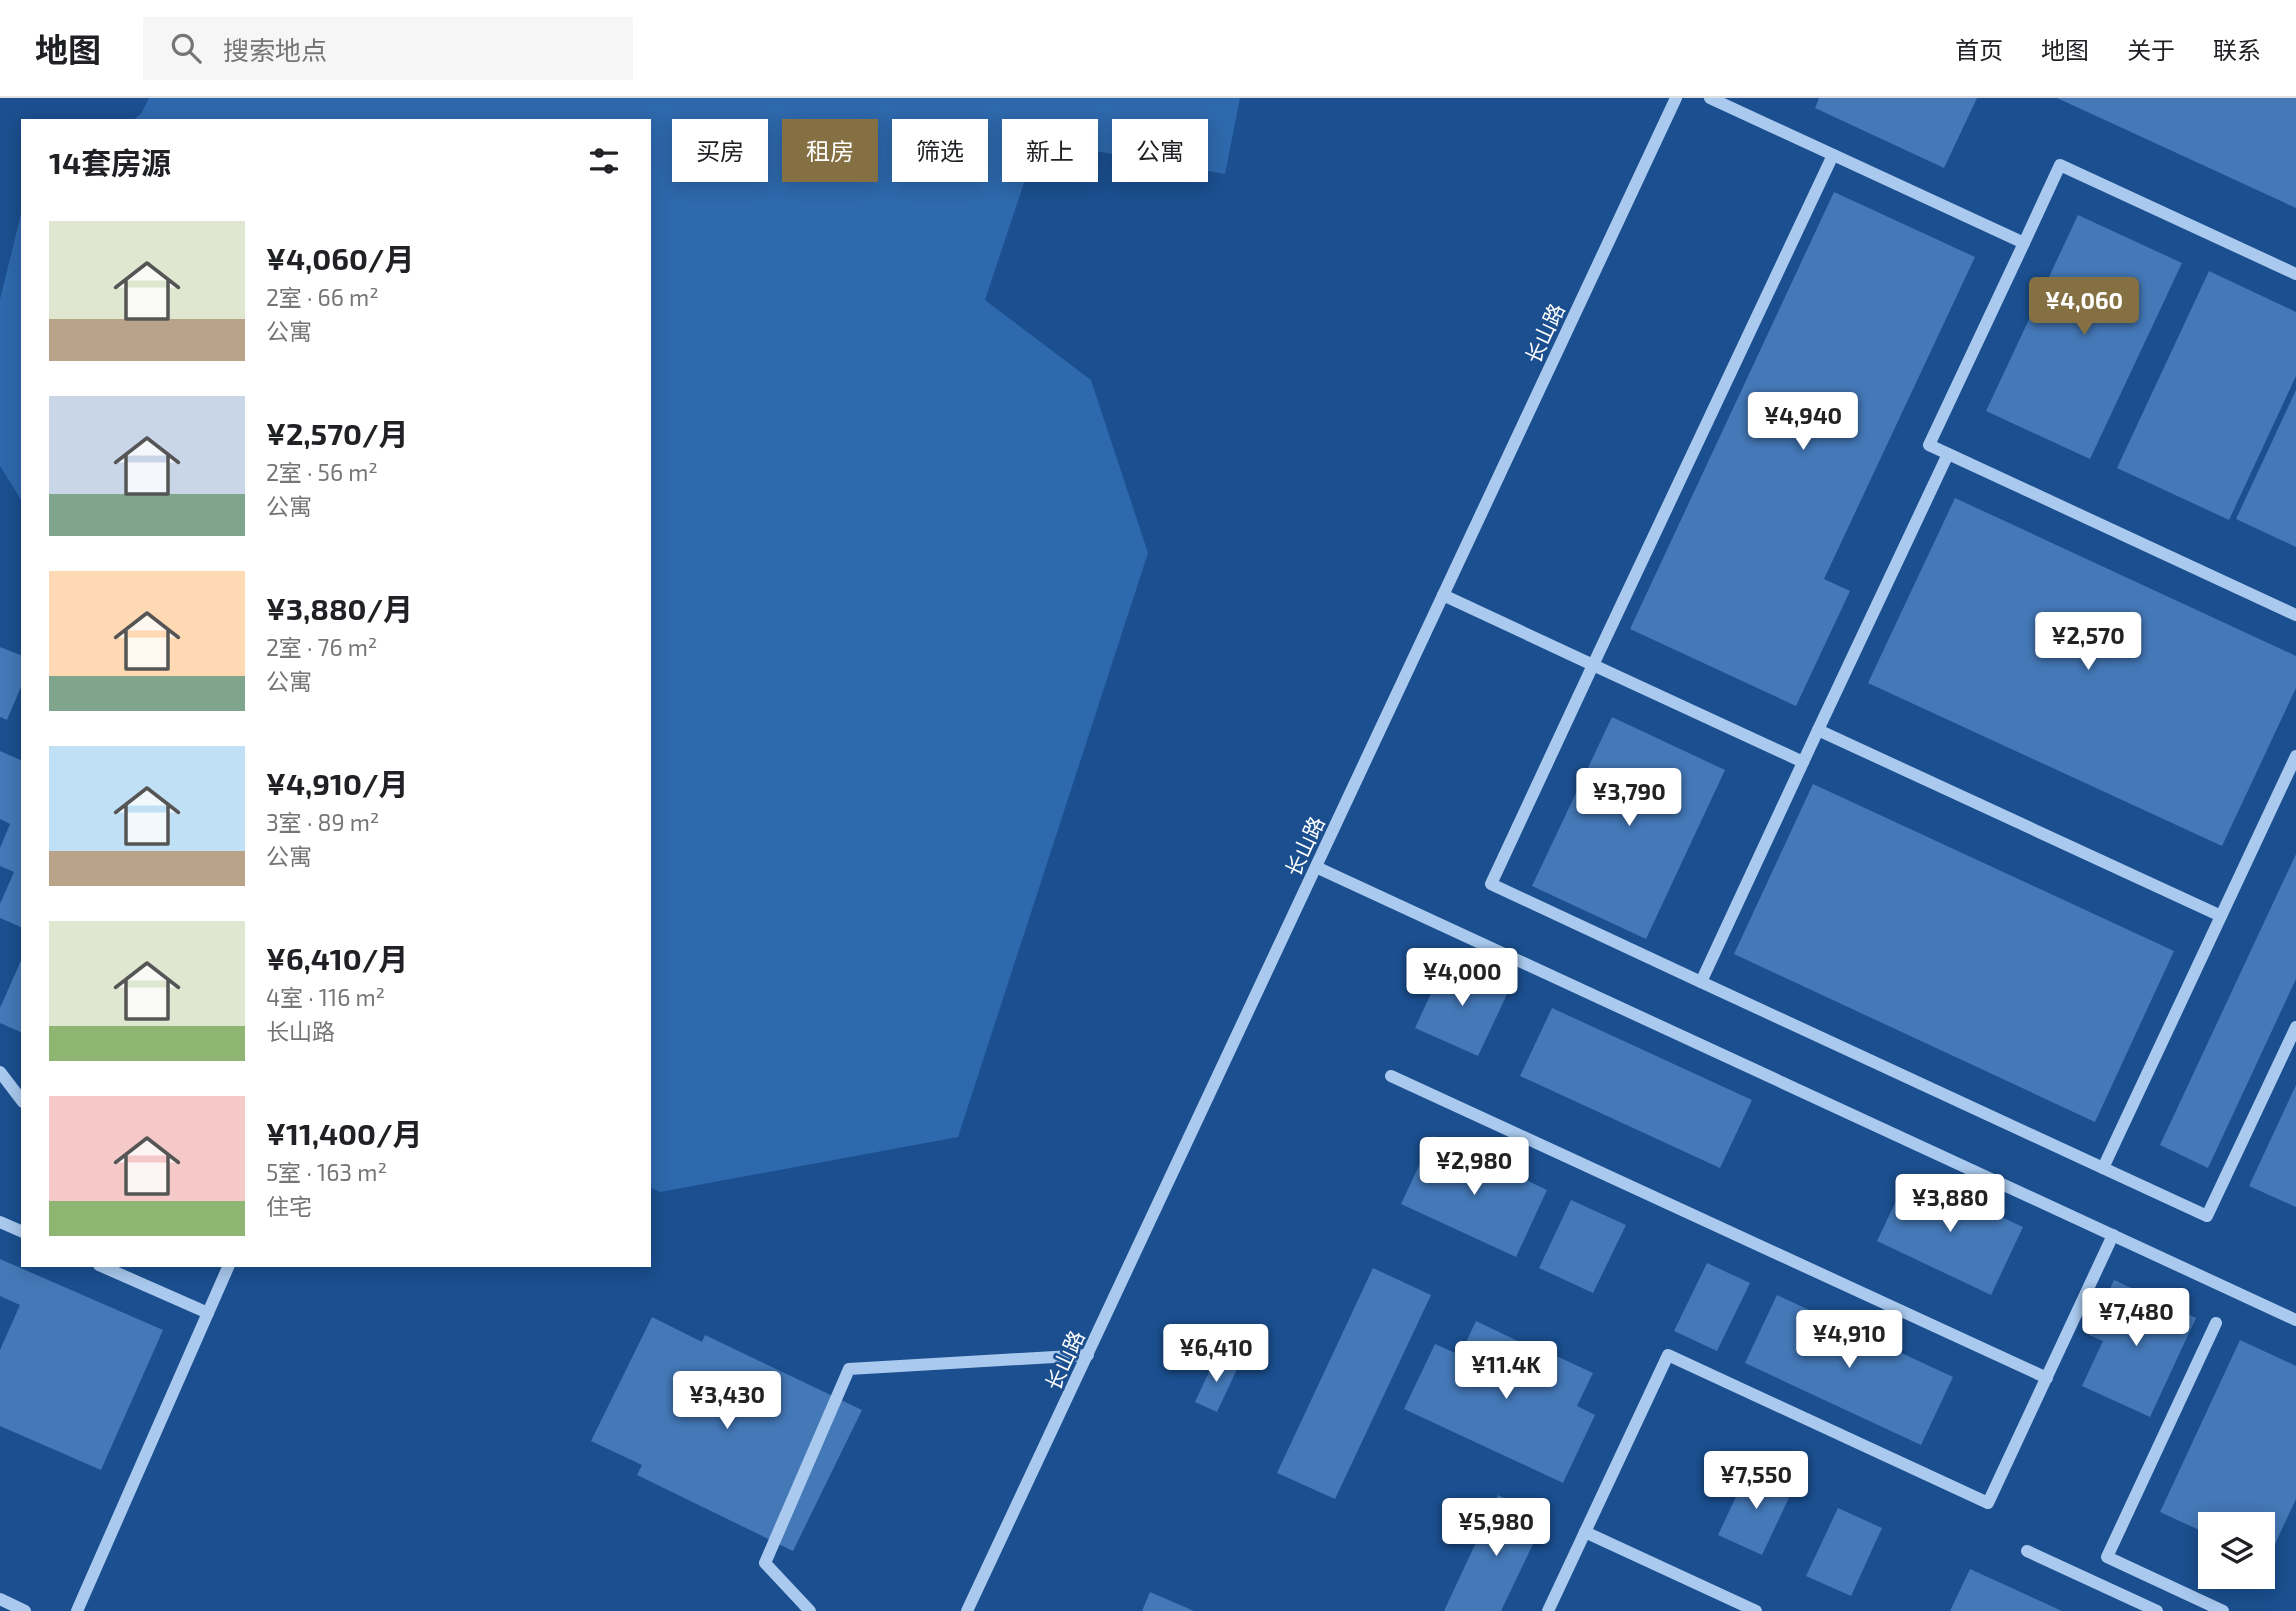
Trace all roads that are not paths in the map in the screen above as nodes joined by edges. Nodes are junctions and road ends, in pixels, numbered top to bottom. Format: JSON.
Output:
{"nodes":[{"id":1,"x":1676,"y":98,"type":"edge"},
{"id":2,"x":1710,"y":98,"type":"edge"},
{"id":3,"x":1833,"y":155,"type":"junction"},
{"id":4,"x":2024,"y":243,"type":"junction"},
{"id":5,"x":2296,"y":274,"type":"edge"},
{"id":6,"x":1948,"y":454,"type":"junction"},
{"id":7,"x":1443,"y":595,"type":"junction"},
{"id":8,"x":2296,"y":615,"type":"edge"},
{"id":9,"x":1593,"y":665,"type":"junction"},
{"id":10,"x":1818,"y":730,"type":"junction"},
{"id":11,"x":2296,"y":756,"type":"edge"},
{"id":12,"x":1803,"y":762,"type":"junction"},
{"id":13,"x":1316,"y":867,"type":"junction"},
{"id":14,"x":2221,"y":916,"type":"junction"},
{"id":15,"x":1701,"y":982,"type":"junction"},
{"id":16,"x":2296,"y":1027,"type":"edge"},
{"id":17,"x":0,"y":1072,"type":"edge"},
{"id":18,"x":1391,"y":1076,"type":"dead end"},
{"id":19,"x":21,"y":1099,"type":"edge"},
{"id":20,"x":2103,"y":1168,"type":"junction"},
{"id":21,"x":0,"y":1222,"type":"edge"},
{"id":22,"x":21,"y":1231,"type":"edge"},
{"id":23,"x":2113,"y":1236,"type":"junction"},
{"id":24,"x":104,"y":1267,"type":"edge"},
{"id":25,"x":228,"y":1267,"type":"edge"},
{"id":26,"x":208,"y":1313,"type":"junction"},
{"id":27,"x":2296,"y":1320,"type":"edge"},
{"id":28,"x":2216,"y":1323,"type":"dead end"},
{"id":29,"x":1088,"y":1355,"type":"junction"},
{"id":30,"x":2047,"y":1378,"type":"junction"},
{"id":31,"x":1585,"y":1532,"type":"junction"},
{"id":32,"x":2027,"y":1551,"type":"dead end"},
{"id":33,"x":0,"y":1600,"type":"edge"},
{"id":34,"x":25,"y":1611,"type":"edge"},
{"id":35,"x":77,"y":1611,"type":"edge"},
{"id":36,"x":810,"y":1611,"type":"edge"},
{"id":37,"x":967,"y":1611,"type":"edge"},
{"id":38,"x":1548,"y":1611,"type":"edge"},
{"id":39,"x":1756,"y":1611,"type":"edge"},
{"id":40,"x":2157,"y":1611,"type":"edge"},
{"id":41,"x":2223,"y":1611,"type":"edge"}],
"edges":[{"from":1,"to":7,"type":"street","name":"长山路"},
{"from":2,"to":3,"type":"street"},
{"from":3,"to":4,"type":"street"},
{"from":3,"to":9,"type":"street"},
{"from":4,"to":5,"type":"street"},
{"from":4,"to":6,"type":"street"},
{"from":6,"to":8,"type":"street"},
{"from":6,"to":10,"type":"street"},
{"from":7,"to":9,"type":"street"},
{"from":7,"to":13,"type":"street","name":"长山路"},
{"from":9,"to":12,"type":"street"},
{"from":9,"to":15,"type":"street"},
{"from":10,"to":12,"type":"street"},
{"from":10,"to":14,"type":"street"},
{"from":11,"to":14,"type":"street"},
{"from":12,"to":15,"type":"street"},
{"from":13,"to":23,"type":"street"},
{"from":13,"to":29,"type":"street","name":"长山路"},
{"from":14,"to":20,"type":"street"},
{"from":15,"to":20,"type":"street"},
{"from":16,"to":20,"type":"street"},
{"from":17,"to":19,"type":"street"},
{"from":18,"to":30,"type":"street"},
{"from":21,"to":22,"type":"street"},
{"from":23,"to":27,"type":"street"},
{"from":23,"to":30,"type":"street"},
{"from":24,"to":26,"type":"street"},
{"from":25,"to":26,"type":"street"},
{"from":26,"to":35,"type":"street"},
{"from":28,"to":41,"type":"street"},
{"from":29,"to":36,"type":"street"},
{"from":29,"to":37,"type":"street","name":"长山路"},
{"from":30,"to":31,"type":"street"},
{"from":31,"to":38,"type":"street"},
{"from":31,"to":39,"type":"street"},
{"from":32,"to":40,"type":"street"},
{"from":33,"to":34,"type":"street"}]}
